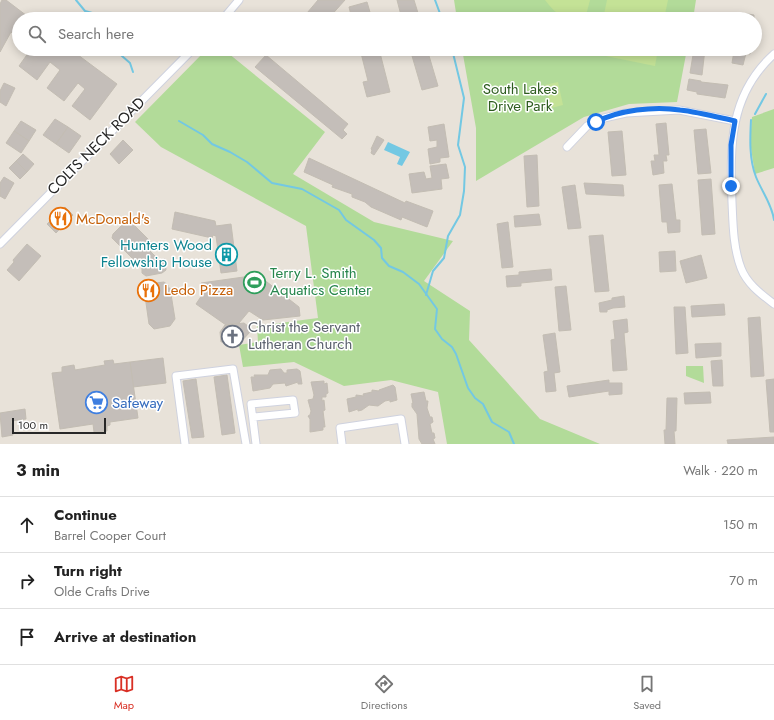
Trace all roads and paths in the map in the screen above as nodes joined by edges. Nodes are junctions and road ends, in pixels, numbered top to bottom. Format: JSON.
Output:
{"nodes":[{"id":1,"x":239,"y":0,"type":"edge"},
{"id":2,"x":229,"y":12,"type":"edge"},
{"id":3,"x":774,"y":54,"type":"edge"},
{"id":4,"x":186,"y":56,"type":"edge"},
{"id":5,"x":735,"y":121,"type":"junction"},
{"id":6,"x":567,"y":147,"type":"dead end"},
{"id":7,"x":0,"y":244,"type":"edge"},
{"id":8,"x":774,"y":304,"type":"edge"},
{"id":9,"x":253,"y":417,"type":"junction"},
{"id":10,"x":185,"y":444,"type":"edge"},
{"id":11,"x":246,"y":444,"type":"edge"},
{"id":12,"x":256,"y":444,"type":"edge"},
{"id":13,"x":342,"y":444,"type":"edge"},
{"id":14,"x":405,"y":444,"type":"edge"}],
"edges":[{"from":1,"to":2,"type":"street"},
{"from":3,"to":5,"type":"street"},
{"from":4,"to":7,"type":"street","name":"COLTS NECK ROAD"},
{"from":5,"to":6,"type":"street"},
{"from":5,"to":8,"type":"street"},
{"from":9,"to":9,"type":"street"},
{"from":9,"to":12,"type":"street"},
{"from":10,"to":11,"type":"street"},
{"from":13,"to":14,"type":"street"}]}
